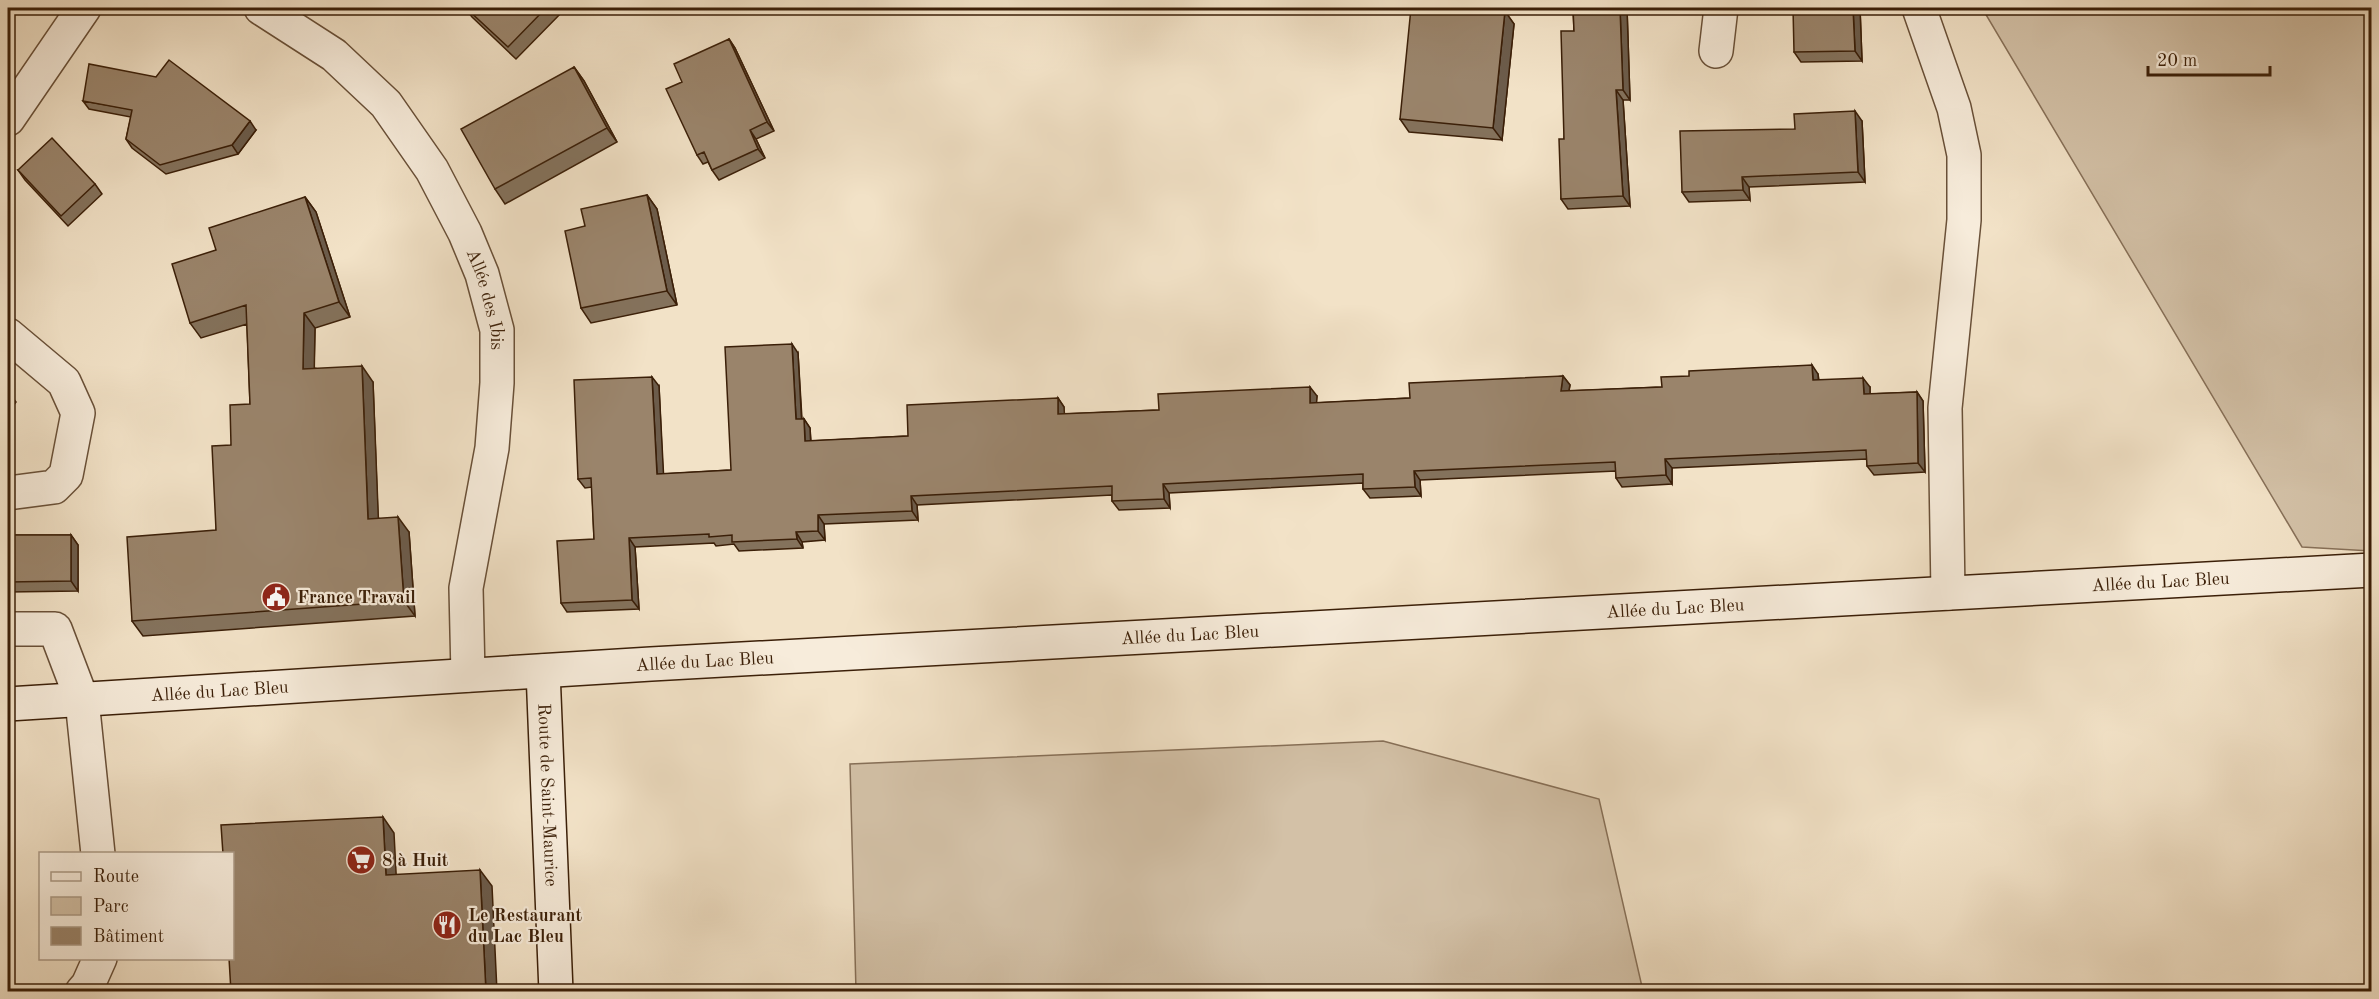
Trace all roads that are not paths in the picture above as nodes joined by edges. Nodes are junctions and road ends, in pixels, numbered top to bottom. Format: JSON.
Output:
{"nodes":[{"id":1,"x":84,"y":8,"type":"edge"},
{"id":2,"x":261,"y":8,"type":"edge"},
{"id":3,"x":1721,"y":8,"type":"edge"},
{"id":4,"x":1919,"y":8,"type":"edge"},
{"id":5,"x":1716,"y":51,"type":"dead end"},
{"id":6,"x":8,"y":119,"type":"edge"},
{"id":7,"x":8,"y":335,"type":"edge"},
{"id":8,"x":8,"y":493,"type":"edge"},
{"id":9,"x":2372,"y":570,"type":"edge"},
{"id":10,"x":1948,"y":592,"type":"junction"},
{"id":11,"x":8,"y":628,"type":"edge"},
{"id":12,"x":543,"y":671,"type":"junction"},
{"id":13,"x":468,"y":675,"type":"junction"},
{"id":14,"x":82,"y":700,"type":"junction"},
{"id":15,"x":8,"y":704,"type":"edge"},
{"id":16,"x":98,"y":852,"type":"edge"},
{"id":17,"x":99,"y":960,"type":"edge"},
{"id":18,"x":82,"y":992,"type":"edge"},
{"id":19,"x":556,"y":992,"type":"edge"}],
"edges":[{"from":1,"to":6,"type":"street"},
{"from":2,"to":13,"type":"street","name":"Allée des Ibis"},
{"from":3,"to":5,"type":"street"},
{"from":4,"to":10,"type":"street"},
{"from":7,"to":8,"type":"street"},
{"from":9,"to":10,"type":"street","name":"Allée du Lac Bleu"},
{"from":10,"to":12,"type":"street","name":"Allée du Lac Bleu"},
{"from":11,"to":14,"type":"street"},
{"from":12,"to":13,"type":"street","name":"Allée du Lac Bleu"},
{"from":12,"to":19,"type":"street","name":"Route de Saint-Maurice"},
{"from":13,"to":14,"type":"street","name":"Allée du Lac Bleu"},
{"from":14,"to":15,"type":"street","name":"Allée du Lac Bleu"},
{"from":14,"to":16,"type":"street"},
{"from":17,"to":18,"type":"street"}]}
